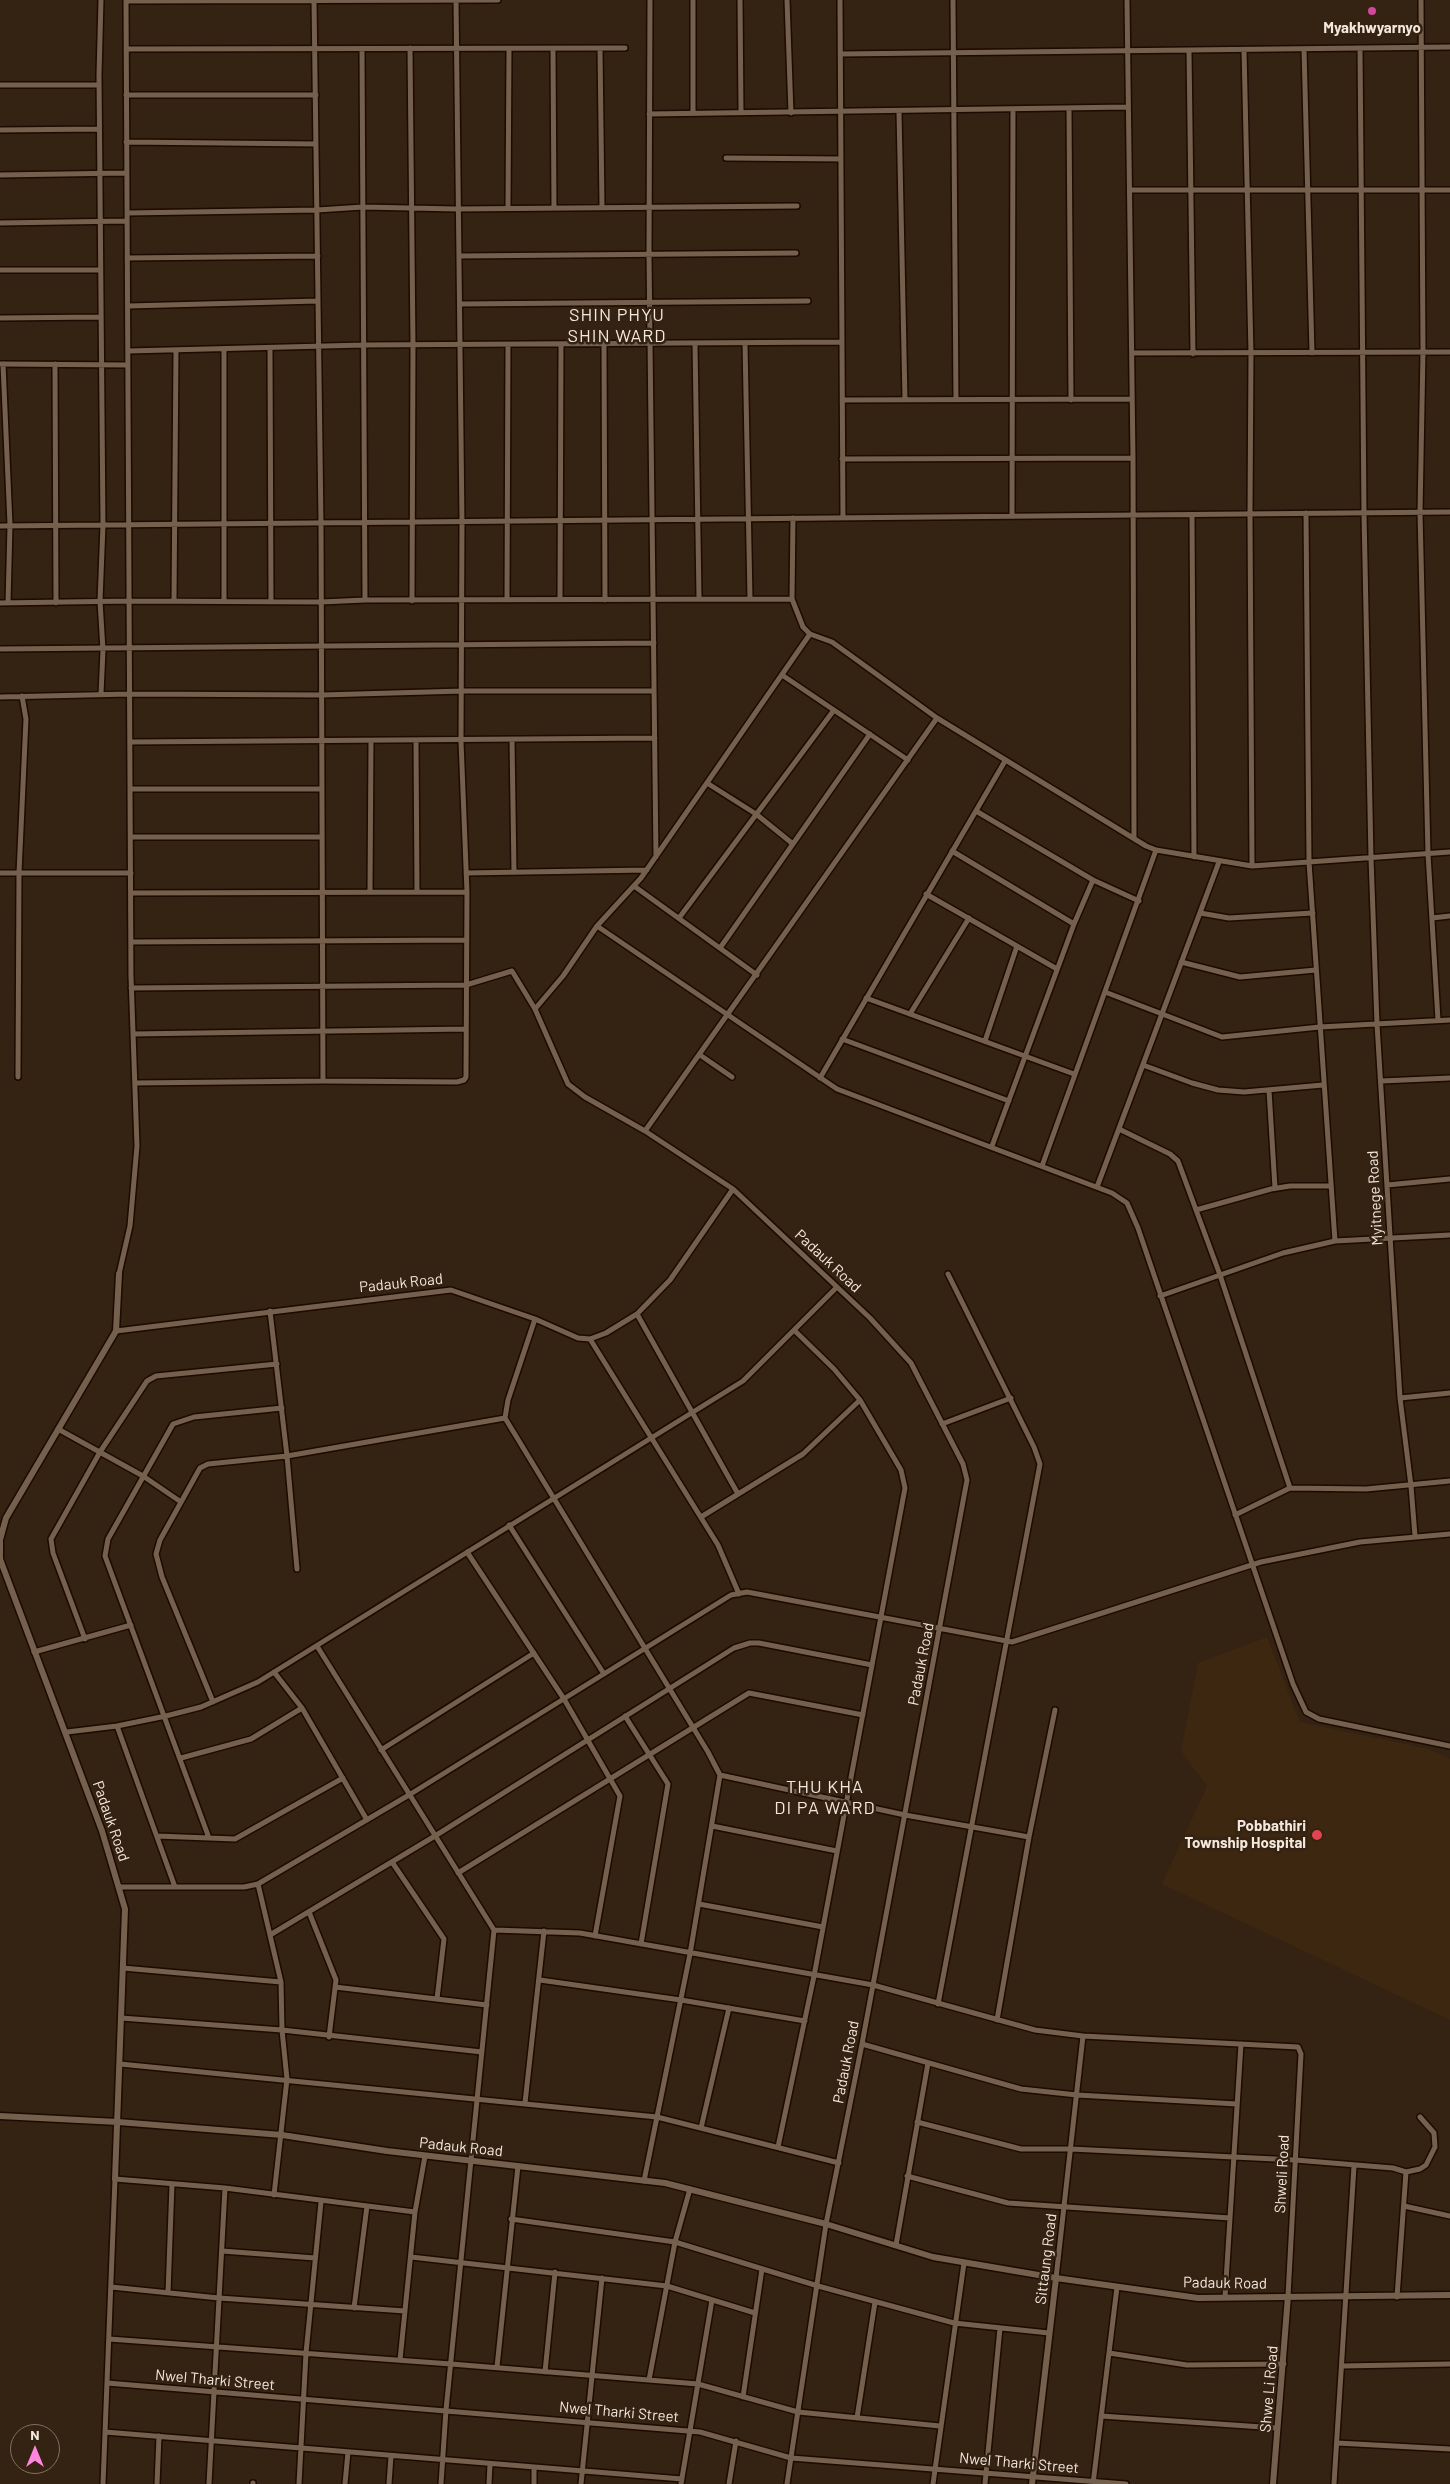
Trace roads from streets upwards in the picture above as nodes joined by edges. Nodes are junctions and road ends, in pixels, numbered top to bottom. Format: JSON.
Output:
{"nodes":[{"id":1,"x":101,"y":0,"type":"edge"},
{"id":2,"x":126,"y":0,"type":"edge"},
{"id":3,"x":456,"y":0,"type":"edge"},
{"id":4,"x":498,"y":0,"type":"edge"},
{"id":5,"x":650,"y":0,"type":"edge"},
{"id":6,"x":693,"y":0,"type":"edge"},
{"id":7,"x":740,"y":0,"type":"edge"},
{"id":8,"x":787,"y":0,"type":"edge"},
{"id":9,"x":840,"y":0,"type":"edge"},
{"id":10,"x":953,"y":0,"type":"edge"},
{"id":11,"x":1127,"y":0,"type":"edge"},
{"id":12,"x":1421,"y":0,"type":"edge"},
{"id":13,"x":314,"y":1,"type":"edge"},
{"id":14,"x":1420,"y":47,"type":"junction"},
{"id":15,"x":1450,"y":47,"type":"edge"},
{"id":16,"x":410,"y":48,"type":"junction"},
{"id":17,"x":456,"y":48,"type":"junction"},
{"id":18,"x":509,"y":48,"type":"junction"},
{"id":19,"x":553,"y":48,"type":"junction"},
{"id":20,"x":600,"y":48,"type":"junction"},
{"id":21,"x":625,"y":48,"type":"dead end"},
{"id":22,"x":1360,"y":48,"type":"junction"},
{"id":23,"x":126,"y":49,"type":"junction"},
{"id":24,"x":315,"y":49,"type":"junction"},
{"id":25,"x":362,"y":49,"type":"junction"},
{"id":26,"x":1304,"y":49,"type":"junction"},
{"id":27,"x":1244,"y":50,"type":"junction"},
{"id":28,"x":1189,"y":51,"type":"junction"},
{"id":29,"x":1128,"y":52,"type":"junction"},
{"id":30,"x":953,"y":53,"type":"junction"},
{"id":31,"x":840,"y":54,"type":"junction"},
{"id":32,"x":99,"y":85,"type":"junction"},
{"id":33,"x":0,"y":86,"type":"edge"},
{"id":34,"x":126,"y":95,"type":"junction"},
{"id":35,"x":316,"y":95,"type":"junction"},
{"id":36,"x":1128,"y":107,"type":"junction"},
{"id":37,"x":1069,"y":108,"type":"junction"},
{"id":38,"x":1013,"y":110,"type":"junction"},
{"id":39,"x":741,"y":111,"type":"junction"},
{"id":40,"x":953,"y":111,"type":"junction"},
{"id":41,"x":899,"y":112,"type":"junction"},
{"id":42,"x":693,"y":113,"type":"junction"},
{"id":43,"x":791,"y":113,"type":"junction"},
{"id":44,"x":840,"y":113,"type":"junction"},
{"id":45,"x":650,"y":114,"type":"junction"},
{"id":46,"x":99,"y":129,"type":"junction"},
{"id":47,"x":0,"y":130,"type":"edge"},
{"id":48,"x":126,"y":142,"type":"junction"},
{"id":49,"x":316,"y":144,"type":"junction"},
{"id":50,"x":726,"y":158,"type":"dead end"},
{"id":51,"x":841,"y":159,"type":"junction"},
{"id":52,"x":99,"y":173,"type":"junction"},
{"id":53,"x":126,"y":173,"type":"junction"},
{"id":54,"x":0,"y":175,"type":"edge"},
{"id":55,"x":1130,"y":190,"type":"junction"},
{"id":56,"x":1190,"y":190,"type":"junction"},
{"id":57,"x":1246,"y":190,"type":"junction"},
{"id":58,"x":1306,"y":190,"type":"junction"},
{"id":59,"x":1361,"y":190,"type":"junction"},
{"id":60,"x":1422,"y":190,"type":"junction"},
{"id":61,"x":1450,"y":190,"type":"edge"},
{"id":62,"x":650,"y":206,"type":"junction"},
{"id":63,"x":797,"y":206,"type":"dead end"},
{"id":64,"x":363,"y":207,"type":"junction"},
{"id":65,"x":602,"y":207,"type":"junction"},
{"id":66,"x":508,"y":208,"type":"junction"},
{"id":67,"x":554,"y":208,"type":"junction"},
{"id":68,"x":411,"y":209,"type":"junction"},
{"id":69,"x":457,"y":209,"type":"junction"},
{"id":70,"x":317,"y":210,"type":"junction"},
{"id":71,"x":127,"y":213,"type":"junction"},
{"id":72,"x":100,"y":222,"type":"junction"},
{"id":73,"x":127,"y":222,"type":"junction"},
{"id":74,"x":0,"y":223,"type":"edge"},
{"id":75,"x":796,"y":253,"type":"dead end"},
{"id":76,"x":648,"y":255,"type":"junction"},
{"id":77,"x":318,"y":256,"type":"junction"},
{"id":78,"x":459,"y":256,"type":"junction"},
{"id":79,"x":127,"y":258,"type":"junction"},
{"id":80,"x":0,"y":270,"type":"edge"},
{"id":81,"x":100,"y":270,"type":"junction"},
{"id":82,"x":318,"y":301,"type":"junction"},
{"id":83,"x":808,"y":301,"type":"dead end"},
{"id":84,"x":649,"y":303,"type":"junction"},
{"id":85,"x":460,"y":304,"type":"junction"},
{"id":86,"x":128,"y":306,"type":"junction"},
{"id":87,"x":100,"y":317,"type":"junction"},
{"id":88,"x":0,"y":318,"type":"edge"},
{"id":89,"x":842,"y":342,"type":"junction"},
{"id":90,"x":745,"y":343,"type":"junction"},
{"id":91,"x":649,"y":344,"type":"junction"},
{"id":92,"x":695,"y":344,"type":"junction"},
{"id":93,"x":364,"y":345,"type":"junction"},
{"id":94,"x":561,"y":345,"type":"junction"},
{"id":95,"x":604,"y":345,"type":"junction"},
{"id":96,"x":413,"y":346,"type":"junction"},
{"id":97,"x":459,"y":346,"type":"junction"},
{"id":98,"x":508,"y":346,"type":"junction"},
{"id":99,"x":319,"y":347,"type":"junction"},
{"id":100,"x":270,"y":348,"type":"junction"},
{"id":101,"x":224,"y":349,"type":"junction"},
{"id":102,"x":176,"y":350,"type":"junction"},
{"id":103,"x":128,"y":351,"type":"junction"},
{"id":104,"x":1362,"y":352,"type":"junction"},
{"id":105,"x":1423,"y":352,"type":"junction"},
{"id":106,"x":1450,"y":352,"type":"edge"},
{"id":107,"x":1312,"y":353,"type":"junction"},
{"id":108,"x":1132,"y":354,"type":"junction"},
{"id":109,"x":1193,"y":354,"type":"junction"},
{"id":110,"x":1251,"y":354,"type":"junction"},
{"id":111,"x":1,"y":364,"type":"edge"},
{"id":112,"x":54,"y":364,"type":"junction"},
{"id":113,"x":100,"y":364,"type":"junction"},
{"id":114,"x":128,"y":366,"type":"junction"},
{"id":115,"x":1132,"y":399,"type":"junction"},
{"id":116,"x":842,"y":400,"type":"junction"},
{"id":117,"x":905,"y":400,"type":"junction"},
{"id":118,"x":956,"y":400,"type":"junction"},
{"id":119,"x":1071,"y":400,"type":"junction"},
{"id":120,"x":1013,"y":401,"type":"junction"},
{"id":121,"x":1133,"y":458,"type":"junction"},
{"id":122,"x":842,"y":459,"type":"junction"},
{"id":123,"x":1013,"y":459,"type":"junction"},
{"id":124,"x":1420,"y":512,"type":"junction"},
{"id":125,"x":1450,"y":512,"type":"edge"},
{"id":126,"x":1364,"y":513,"type":"junction"},
{"id":127,"x":1192,"y":514,"type":"junction"},
{"id":128,"x":1250,"y":514,"type":"junction"},
{"id":129,"x":1306,"y":514,"type":"junction"},
{"id":130,"x":1132,"y":515,"type":"junction"},
{"id":131,"x":1012,"y":516,"type":"junction"},
{"id":132,"x":793,"y":518,"type":"junction"},
{"id":133,"x":842,"y":518,"type":"junction"},
{"id":134,"x":748,"y":519,"type":"junction"},
{"id":135,"x":605,"y":520,"type":"junction"},
{"id":136,"x":651,"y":520,"type":"junction"},
{"id":137,"x":698,"y":520,"type":"junction"},
{"id":138,"x":366,"y":521,"type":"junction"},
{"id":139,"x":507,"y":521,"type":"junction"},
{"id":140,"x":560,"y":521,"type":"junction"},
{"id":141,"x":412,"y":522,"type":"junction"},
{"id":142,"x":462,"y":522,"type":"junction"},
{"id":143,"x":272,"y":523,"type":"junction"},
{"id":144,"x":321,"y":523,"type":"junction"},
{"id":145,"x":130,"y":524,"type":"junction"},
{"id":146,"x":175,"y":524,"type":"junction"},
{"id":147,"x":223,"y":524,"type":"junction"},
{"id":148,"x":56,"y":525,"type":"junction"},
{"id":149,"x":103,"y":525,"type":"junction"},
{"id":150,"x":0,"y":526,"type":"edge"},
{"id":151,"x":10,"y":526,"type":"junction"},
{"id":152,"x":699,"y":598,"type":"junction"},
{"id":153,"x":654,"y":599,"type":"junction"},
{"id":154,"x":750,"y":599,"type":"junction"},
{"id":155,"x":792,"y":599,"type":"junction"},
{"id":156,"x":365,"y":600,"type":"junction"},
{"id":157,"x":462,"y":600,"type":"junction"},
{"id":158,"x":507,"y":600,"type":"junction"},
{"id":159,"x":560,"y":600,"type":"junction"},
{"id":160,"x":605,"y":600,"type":"junction"},
{"id":161,"x":100,"y":601,"type":"junction"},
{"id":162,"x":130,"y":601,"type":"junction"},
{"id":163,"x":174,"y":601,"type":"junction"},
{"id":164,"x":224,"y":601,"type":"junction"},
{"id":165,"x":412,"y":601,"type":"junction"},
{"id":166,"x":272,"y":602,"type":"junction"},
{"id":167,"x":321,"y":602,"type":"junction"},
{"id":168,"x":0,"y":603,"type":"edge"},
{"id":169,"x":8,"y":603,"type":"junction"},
{"id":170,"x":56,"y":603,"type":"junction"},
{"id":171,"x":810,"y":634,"type":"junction"},
{"id":172,"x":654,"y":643,"type":"junction"},
{"id":173,"x":463,"y":646,"type":"junction"},
{"id":174,"x":322,"y":647,"type":"junction"},
{"id":175,"x":130,"y":648,"type":"junction"},
{"id":176,"x":0,"y":649,"type":"edge"},
{"id":177,"x":103,"y":650,"type":"junction"},
{"id":178,"x":782,"y":675,"type":"junction"},
{"id":179,"x":463,"y":691,"type":"junction"},
{"id":180,"x":654,"y":691,"type":"junction"},
{"id":181,"x":101,"y":694,"type":"junction"},
{"id":182,"x":130,"y":694,"type":"junction"},
{"id":183,"x":322,"y":695,"type":"junction"},
{"id":184,"x":22,"y":696,"type":"junction"},
{"id":185,"x":0,"y":697,"type":"edge"},
{"id":186,"x":834,"y":710,"type":"junction"},
{"id":187,"x":937,"y":718,"type":"junction"},
{"id":188,"x":870,"y":734,"type":"junction"},
{"id":189,"x":655,"y":738,"type":"junction"},
{"id":190,"x":512,"y":740,"type":"junction"},
{"id":191,"x":416,"y":741,"type":"junction"},
{"id":192,"x":461,"y":741,"type":"junction"},
{"id":193,"x":130,"y":742,"type":"junction"},
{"id":194,"x":322,"y":742,"type":"junction"},
{"id":195,"x":371,"y":742,"type":"junction"},
{"id":196,"x":908,"y":760,"type":"junction"},
{"id":197,"x":1004,"y":761,"type":"junction"},
{"id":198,"x":707,"y":783,"type":"junction"},
{"id":199,"x":130,"y":789,"type":"junction"},
{"id":200,"x":322,"y":789,"type":"junction"},
{"id":201,"x":976,"y":810,"type":"junction"},
{"id":202,"x":756,"y":814,"type":"junction"},
{"id":203,"x":131,"y":837,"type":"junction"},
{"id":204,"x":322,"y":837,"type":"junction"},
{"id":205,"x":1134,"y":838,"type":"junction"},
{"id":206,"x":793,"y":844,"type":"junction"},
{"id":207,"x":1156,"y":850,"type":"junction"},
{"id":208,"x":952,"y":851,"type":"junction"},
{"id":209,"x":1450,"y":852,"type":"edge"},
{"id":210,"x":1428,"y":854,"type":"junction"},
{"id":211,"x":656,"y":857,"type":"junction"},
{"id":212,"x":1194,"y":857,"type":"junction"},
{"id":213,"x":1371,"y":858,"type":"junction"},
{"id":214,"x":1219,"y":862,"type":"junction"},
{"id":215,"x":1310,"y":862,"type":"junction"},
{"id":216,"x":1252,"y":866,"type":"junction"},
{"id":217,"x":647,"y":870,"type":"junction"},
{"id":218,"x":514,"y":872,"type":"junction"},
{"id":219,"x":0,"y":873,"type":"edge"},
{"id":220,"x":19,"y":873,"type":"junction"},
{"id":221,"x":131,"y":873,"type":"junction"},
{"id":222,"x":466,"y":873,"type":"junction"},
{"id":223,"x":1093,"y":880,"type":"junction"},
{"id":224,"x":634,"y":886,"type":"junction"},
{"id":225,"x":322,"y":892,"type":"junction"},
{"id":226,"x":370,"y":892,"type":"junction"},
{"id":227,"x":417,"y":892,"type":"junction"},
{"id":228,"x":467,"y":892,"type":"junction"},
{"id":229,"x":131,"y":893,"type":"junction"},
{"id":230,"x":926,"y":894,"type":"junction"},
{"id":231,"x":1138,"y":901,"type":"junction"},
{"id":232,"x":1200,"y":912,"type":"junction"},
{"id":233,"x":1312,"y":913,"type":"junction"},
{"id":234,"x":1450,"y":916,"type":"edge"},
{"id":235,"x":679,"y":918,"type":"junction"},
{"id":236,"x":969,"y":918,"type":"junction"},
{"id":237,"x":1432,"y":918,"type":"junction"},
{"id":238,"x":1074,"y":924,"type":"junction"},
{"id":239,"x":597,"y":926,"type":"junction"},
{"id":240,"x":467,"y":940,"type":"junction"},
{"id":241,"x":322,"y":941,"type":"junction"},
{"id":242,"x":131,"y":942,"type":"junction"},
{"id":243,"x":1017,"y":946,"type":"junction"},
{"id":244,"x":720,"y":948,"type":"junction"},
{"id":245,"x":1181,"y":962,"type":"junction"},
{"id":246,"x":1057,"y":969,"type":"junction"},
{"id":247,"x":1316,"y":970,"type":"junction"},
{"id":248,"x":757,"y":975,"type":"junction"},
{"id":249,"x":466,"y":985,"type":"junction"},
{"id":250,"x":323,"y":986,"type":"junction"},
{"id":251,"x":132,"y":988,"type":"junction"},
{"id":252,"x":1105,"y":992,"type":"junction"},
{"id":253,"x":866,"y":998,"type":"junction"},
{"id":254,"x":535,"y":1009,"type":"junction"},
{"id":255,"x":910,"y":1014,"type":"junction"},
{"id":256,"x":1162,"y":1014,"type":"junction"},
{"id":257,"x":728,"y":1016,"type":"junction"},
{"id":258,"x":1438,"y":1020,"type":"junction"},
{"id":259,"x":1450,"y":1020,"type":"edge"},
{"id":260,"x":1377,"y":1024,"type":"junction"},
{"id":261,"x":1320,"y":1028,"type":"junction"},
{"id":262,"x":466,"y":1029,"type":"junction"},
{"id":263,"x":324,"y":1030,"type":"junction"},
{"id":264,"x":133,"y":1034,"type":"junction"},
{"id":265,"x":842,"y":1039,"type":"junction"},
{"id":266,"x":985,"y":1041,"type":"junction"},
{"id":267,"x":700,"y":1056,"type":"junction"},
{"id":268,"x":1026,"y":1057,"type":"junction"},
{"id":269,"x":1143,"y":1065,"type":"junction"},
{"id":270,"x":1074,"y":1074,"type":"junction"},
{"id":271,"x":18,"y":1077,"type":"dead end"},
{"id":272,"x":732,"y":1077,"type":"dead end"},
{"id":273,"x":820,"y":1078,"type":"junction"},
{"id":274,"x":1450,"y":1078,"type":"edge"},
{"id":275,"x":323,"y":1081,"type":"junction"},
{"id":276,"x":1381,"y":1082,"type":"junction"},
{"id":277,"x":135,"y":1083,"type":"junction"},
{"id":278,"x":1323,"y":1085,"type":"junction"},
{"id":279,"x":1269,"y":1090,"type":"junction"},
{"id":280,"x":1009,"y":1101,"type":"junction"},
{"id":281,"x":1119,"y":1129,"type":"junction"},
{"id":282,"x":645,"y":1131,"type":"junction"},
{"id":283,"x":992,"y":1146,"type":"junction"},
{"id":284,"x":1042,"y":1166,"type":"junction"},
{"id":285,"x":1450,"y":1179,"type":"edge"},
{"id":286,"x":1387,"y":1185,"type":"junction"},
{"id":287,"x":1330,"y":1186,"type":"junction"},
{"id":288,"x":1098,"y":1187,"type":"junction"},
{"id":289,"x":1275,"y":1188,"type":"junction"},
{"id":290,"x":733,"y":1189,"type":"junction"},
{"id":291,"x":1196,"y":1210,"type":"junction"},
{"id":292,"x":1450,"y":1235,"type":"edge"},
{"id":293,"x":1390,"y":1238,"type":"junction"},
{"id":294,"x":1335,"y":1241,"type":"junction"},
{"id":295,"x":119,"y":1274,"type":"joint"},
{"id":296,"x":948,"y":1274,"type":"dead end"},
{"id":297,"x":1220,"y":1275,"type":"junction"},
{"id":298,"x":837,"y":1287,"type":"junction"},
{"id":299,"x":1160,"y":1296,"type":"junction"},
{"id":300,"x":270,"y":1311,"type":"junction"},
{"id":301,"x":637,"y":1314,"type":"junction"},
{"id":302,"x":535,"y":1319,"type":"junction"},
{"id":303,"x":116,"y":1330,"type":"junction"},
{"id":304,"x":794,"y":1330,"type":"junction"},
{"id":305,"x":590,"y":1339,"type":"junction"},
{"id":306,"x":277,"y":1364,"type":"junction"},
{"id":307,"x":1450,"y":1393,"type":"edge"},
{"id":308,"x":1010,"y":1398,"type":"junction"},
{"id":309,"x":1400,"y":1398,"type":"junction"},
{"id":310,"x":860,"y":1400,"type":"junction"},
{"id":311,"x":282,"y":1408,"type":"junction"},
{"id":312,"x":692,"y":1413,"type":"junction"},
{"id":313,"x":505,"y":1418,"type":"junction"},
{"id":314,"x":942,"y":1424,"type":"junction"},
{"id":315,"x":58,"y":1429,"type":"junction"},
{"id":316,"x":651,"y":1438,"type":"junction"},
{"id":317,"x":100,"y":1452,"type":"junction"},
{"id":318,"x":288,"y":1456,"type":"junction"},
{"id":319,"x":144,"y":1476,"type":"junction"},
{"id":320,"x":1450,"y":1481,"type":"edge"},
{"id":321,"x":1411,"y":1486,"type":"junction"},
{"id":322,"x":1290,"y":1488,"type":"junction"},
{"id":323,"x":738,"y":1494,"type":"junction"},
{"id":324,"x":554,"y":1497,"type":"junction"},
{"id":325,"x":181,"y":1502,"type":"junction"},
{"id":326,"x":1235,"y":1515,"type":"junction"},
{"id":327,"x":700,"y":1517,"type":"junction"},
{"id":328,"x":509,"y":1525,"type":"junction"},
{"id":329,"x":1450,"y":1534,"type":"edge"},
{"id":330,"x":1416,"y":1536,"type":"junction"},
{"id":331,"x":0,"y":1541,"type":"edge"},
{"id":332,"x":467,"y":1552,"type":"junction"},
{"id":333,"x":1252,"y":1565,"type":"junction"},
{"id":334,"x":297,"y":1569,"type":"dead end"},
{"id":335,"x":739,"y":1594,"type":"junction"},
{"id":336,"x":881,"y":1617,"type":"junction"},
{"id":337,"x":131,"y":1625,"type":"junction"},
{"id":338,"x":940,"y":1628,"type":"junction"},
{"id":339,"x":85,"y":1639,"type":"junction"},
{"id":340,"x":1006,"y":1640,"type":"junction"},
{"id":341,"x":317,"y":1646,"type":"junction"},
{"id":342,"x":645,"y":1649,"type":"junction"},
{"id":343,"x":34,"y":1652,"type":"junction"},
{"id":344,"x":534,"y":1653,"type":"junction"},
{"id":345,"x":872,"y":1665,"type":"junction"},
{"id":346,"x":274,"y":1672,"type":"junction"},
{"id":347,"x":604,"y":1674,"type":"junction"},
{"id":348,"x":669,"y":1688,"type":"junction"},
{"id":349,"x":564,"y":1699,"type":"junction"},
{"id":350,"x":212,"y":1702,"type":"junction"},
{"id":351,"x":302,"y":1708,"type":"junction"},
{"id":352,"x":1055,"y":1710,"type":"dead end"},
{"id":353,"x":863,"y":1715,"type":"junction"},
{"id":354,"x":166,"y":1716,"type":"junction"},
{"id":355,"x":625,"y":1716,"type":"junction"},
{"id":356,"x":118,"y":1726,"type":"junction"},
{"id":357,"x":694,"y":1728,"type":"junction"},
{"id":358,"x":67,"y":1732,"type":"junction"},
{"id":359,"x":587,"y":1741,"type":"junction"},
{"id":360,"x":1450,"y":1746,"type":"edge"},
{"id":361,"x":381,"y":1750,"type":"junction"},
{"id":362,"x":650,"y":1755,"type":"junction"},
{"id":363,"x":181,"y":1758,"type":"junction"},
{"id":364,"x":720,"y":1775,"type":"junction"},
{"id":365,"x":343,"y":1778,"type":"junction"},
{"id":366,"x":609,"y":1780,"type":"junction"},
{"id":367,"x":409,"y":1795,"type":"junction"},
{"id":368,"x":846,"y":1803,"type":"junction"},
{"id":369,"x":905,"y":1815,"type":"junction"},
{"id":370,"x":366,"y":1820,"type":"junction"},
{"id":371,"x":712,"y":1826,"type":"junction"},
{"id":372,"x":972,"y":1827,"type":"junction"},
{"id":373,"x":157,"y":1836,"type":"junction"},
{"id":374,"x":435,"y":1836,"type":"junction"},
{"id":375,"x":1029,"y":1837,"type":"junction"},
{"id":376,"x":209,"y":1838,"type":"junction"},
{"id":377,"x":837,"y":1851,"type":"junction"},
{"id":378,"x":392,"y":1862,"type":"junction"},
{"id":379,"x":458,"y":1874,"type":"junction"},
{"id":380,"x":258,"y":1884,"type":"junction"},
{"id":381,"x":119,"y":1887,"type":"junction"},
{"id":382,"x":175,"y":1887,"type":"junction"},
{"id":383,"x":699,"y":1904,"type":"junction"},
{"id":384,"x":309,"y":1912,"type":"junction"},
{"id":385,"x":823,"y":1927,"type":"junction"},
{"id":386,"x":494,"y":1930,"type":"junction"},
{"id":387,"x":544,"y":1932,"type":"junction"},
{"id":388,"x":270,"y":1935,"type":"junction"},
{"id":389,"x":595,"y":1936,"type":"junction"},
{"id":390,"x":641,"y":1944,"type":"junction"},
{"id":391,"x":690,"y":1954,"type":"junction"},
{"id":392,"x":123,"y":1968,"type":"junction"},
{"id":393,"x":814,"y":1976,"type":"junction"},
{"id":394,"x":540,"y":1980,"type":"junction"},
{"id":395,"x":281,"y":1982,"type":"junction"},
{"id":396,"x":873,"y":1985,"type":"junction"},
{"id":397,"x":335,"y":1988,"type":"junction"},
{"id":398,"x":437,"y":2000,"type":"junction"},
{"id":399,"x":681,"y":2000,"type":"junction"},
{"id":400,"x":938,"y":2004,"type":"junction"},
{"id":401,"x":486,"y":2005,"type":"junction"},
{"id":402,"x":729,"y":2008,"type":"junction"},
{"id":403,"x":121,"y":2018,"type":"junction"},
{"id":404,"x":997,"y":2020,"type":"junction"},
{"id":405,"x":805,"y":2022,"type":"junction"},
{"id":406,"x":282,"y":2030,"type":"junction"},
{"id":407,"x":1083,"y":2036,"type":"junction"},
{"id":408,"x":329,"y":2037,"type":"junction"},
{"id":409,"x":862,"y":2044,"type":"junction"},
{"id":410,"x":1241,"y":2044,"type":"junction"},
{"id":411,"x":482,"y":2052,"type":"junction"},
{"id":412,"x":928,"y":2063,"type":"junction"},
{"id":413,"x":120,"y":2064,"type":"junction"},
{"id":414,"x":287,"y":2079,"type":"junction"},
{"id":415,"x":1077,"y":2095,"type":"junction"},
{"id":416,"x":478,"y":2098,"type":"junction"},
{"id":417,"x":525,"y":2103,"type":"junction"},
{"id":418,"x":1237,"y":2104,"type":"junction"},
{"id":419,"x":0,"y":2116,"type":"edge"},
{"id":420,"x":657,"y":2117,"type":"junction"},
{"id":421,"x":1420,"y":2117,"type":"dead end"},
{"id":422,"x":118,"y":2122,"type":"junction"},
{"id":423,"x":917,"y":2122,"type":"junction"},
{"id":424,"x":701,"y":2128,"type":"junction"},
{"id":425,"x":282,"y":2135,"type":"junction"},
{"id":426,"x":778,"y":2148,"type":"junction"},
{"id":427,"x":1071,"y":2149,"type":"junction"},
{"id":428,"x":424,"y":2156,"type":"junction"},
{"id":429,"x":1234,"y":2157,"type":"junction"},
{"id":430,"x":1295,"y":2160,"type":"junction"},
{"id":431,"x":471,"y":2161,"type":"junction"},
{"id":432,"x":839,"y":2163,"type":"junction"},
{"id":433,"x":518,"y":2166,"type":"junction"},
{"id":434,"x":1354,"y":2166,"type":"junction"},
{"id":435,"x":1406,"y":2172,"type":"junction"},
{"id":436,"x":907,"y":2176,"type":"junction"},
{"id":437,"x":115,"y":2179,"type":"junction"},
{"id":438,"x":644,"y":2181,"type":"junction"},
{"id":439,"x":172,"y":2184,"type":"junction"},
{"id":440,"x":225,"y":2188,"type":"junction"},
{"id":441,"x":690,"y":2189,"type":"junction"},
{"id":442,"x":274,"y":2195,"type":"junction"},
{"id":443,"x":321,"y":2202,"type":"junction"},
{"id":444,"x":367,"y":2206,"type":"junction"},
{"id":445,"x":1404,"y":2206,"type":"junction"},
{"id":446,"x":1064,"y":2207,"type":"junction"},
{"id":447,"x":415,"y":2212,"type":"junction"},
{"id":448,"x":1450,"y":2216,"type":"edge"},
{"id":449,"x":1230,"y":2218,"type":"junction"},
{"id":450,"x":511,"y":2219,"type":"junction"},
{"id":451,"x":826,"y":2224,"type":"junction"},
{"id":452,"x":675,"y":2242,"type":"junction"},
{"id":453,"x":896,"y":2245,"type":"junction"},
{"id":454,"x":222,"y":2251,"type":"junction"},
{"id":455,"x":411,"y":2257,"type":"junction"},
{"id":456,"x":315,"y":2258,"type":"junction"},
{"id":457,"x":461,"y":2262,"type":"junction"},
{"id":458,"x":964,"y":2263,"type":"junction"},
{"id":459,"x":506,"y":2266,"type":"junction"},
{"id":460,"x":762,"y":2269,"type":"junction"},
{"id":461,"x":555,"y":2272,"type":"junction"},
{"id":462,"x":602,"y":2278,"type":"junction"},
{"id":463,"x":1056,"y":2278,"type":"junction"},
{"id":464,"x":667,"y":2286,"type":"junction"},
{"id":465,"x":818,"y":2286,"type":"junction"},
{"id":466,"x":111,"y":2287,"type":"junction"},
{"id":467,"x":1117,"y":2287,"type":"junction"},
{"id":468,"x":168,"y":2293,"type":"junction"},
{"id":469,"x":1450,"y":2295,"type":"edge"},
{"id":470,"x":1288,"y":2296,"type":"junction"},
{"id":471,"x":1225,"y":2297,"type":"junction"},
{"id":472,"x":1347,"y":2297,"type":"junction"},
{"id":473,"x":1397,"y":2297,"type":"junction"},
{"id":474,"x":220,"y":2298,"type":"junction"},
{"id":475,"x":712,"y":2300,"type":"junction"},
{"id":476,"x":875,"y":2302,"type":"junction"},
{"id":477,"x":310,"y":2305,"type":"junction"},
{"id":478,"x":354,"y":2308,"type":"junction"},
{"id":479,"x":405,"y":2311,"type":"junction"},
{"id":480,"x":755,"y":2313,"type":"junction"},
{"id":481,"x":954,"y":2323,"type":"junction"},
{"id":482,"x":1000,"y":2328,"type":"junction"},
{"id":483,"x":1049,"y":2333,"type":"junction"},
{"id":484,"x":109,"y":2339,"type":"junction"},
{"id":485,"x":217,"y":2347,"type":"junction"},
{"id":486,"x":306,"y":2353,"type":"junction"},
{"id":487,"x":1109,"y":2353,"type":"junction"},
{"id":488,"x":400,"y":2360,"type":"junction"},
{"id":489,"x":451,"y":2364,"type":"junction"},
{"id":490,"x":1284,"y":2364,"type":"junction"},
{"id":491,"x":1450,"y":2364,"type":"edge"},
{"id":492,"x":1342,"y":2366,"type":"junction"},
{"id":493,"x":496,"y":2367,"type":"junction"},
{"id":494,"x":545,"y":2372,"type":"junction"},
{"id":495,"x":592,"y":2376,"type":"junction"},
{"id":496,"x":649,"y":2380,"type":"junction"},
{"id":497,"x":107,"y":2384,"type":"junction"},
{"id":498,"x":698,"y":2384,"type":"junction"},
{"id":499,"x":213,"y":2391,"type":"junction"},
{"id":500,"x":743,"y":2397,"type":"junction"},
{"id":501,"x":304,"y":2400,"type":"junction"},
{"id":502,"x":446,"y":2410,"type":"junction"},
{"id":503,"x":798,"y":2412,"type":"junction"},
{"id":504,"x":1101,"y":2416,"type":"junction"},
{"id":505,"x":857,"y":2418,"type":"junction"},
{"id":506,"x":587,"y":2421,"type":"junction"},
{"id":507,"x":940,"y":2426,"type":"junction"},
{"id":508,"x":1277,"y":2428,"type":"junction"},
{"id":509,"x":690,"y":2431,"type":"junction"},
{"id":510,"x":105,"y":2432,"type":"junction"},
{"id":511,"x":159,"y":2436,"type":"junction"},
{"id":512,"x":212,"y":2441,"type":"junction"},
{"id":513,"x":736,"y":2442,"type":"junction"},
{"id":514,"x":1337,"y":2442,"type":"junction"},
{"id":515,"x":301,"y":2448,"type":"junction"},
{"id":516,"x":1450,"y":2449,"type":"edge"},
{"id":517,"x":348,"y":2452,"type":"junction"},
{"id":518,"x":391,"y":2456,"type":"junction"},
{"id":519,"x":791,"y":2458,"type":"junction"},
{"id":520,"x":443,"y":2461,"type":"junction"},
{"id":521,"x":490,"y":2464,"type":"junction"},
{"id":522,"x":534,"y":2468,"type":"junction"},
{"id":523,"x":934,"y":2468,"type":"junction"},
{"id":524,"x":582,"y":2471,"type":"junction"},
{"id":525,"x":986,"y":2474,"type":"junction"},
{"id":526,"x":682,"y":2481,"type":"edge"},
{"id":527,"x":1033,"y":2481,"type":"edge"},
{"id":528,"x":1093,"y":2483,"type":"edge"},
{"id":529,"x":103,"y":2484,"type":"edge"},
{"id":530,"x":156,"y":2484,"type":"edge"},
{"id":531,"x":209,"y":2484,"type":"edge"},
{"id":532,"x":299,"y":2484,"type":"edge"},
{"id":533,"x":345,"y":2484,"type":"edge"},
{"id":534,"x":389,"y":2484,"type":"edge"},
{"id":535,"x":441,"y":2484,"type":"edge"},
{"id":536,"x":489,"y":2484,"type":"edge"},
{"id":537,"x":534,"y":2484,"type":"edge"},
{"id":538,"x":581,"y":2484,"type":"edge"},
{"id":539,"x":729,"y":2484,"type":"edge"},
{"id":540,"x":787,"y":2484,"type":"edge"},
{"id":541,"x":933,"y":2484,"type":"edge"},
{"id":542,"x":985,"y":2484,"type":"edge"},
{"id":543,"x":1126,"y":2484,"type":"edge"},
{"id":544,"x":1273,"y":2484,"type":"edge"},
{"id":545,"x":1334,"y":2484,"type":"edge"}],
"edges":[{"from":1,"to":32,"type":"street"},
{"from":2,"to":13,"type":"street"},
{"from":2,"to":23,"type":"street"},
{"from":3,"to":4,"type":"street"},
{"from":3,"to":13,"type":"street"},
{"from":3,"to":17,"type":"street"},
{"from":5,"to":45,"type":"street"},
{"from":6,"to":42,"type":"street"},
{"from":7,"to":39,"type":"street"},
{"from":8,"to":43,"type":"street"},
{"from":9,"to":31,"type":"street"},
{"from":10,"to":30,"type":"street"},
{"from":11,"to":29,"type":"street"},
{"from":12,"to":14,"type":"street"},
{"from":13,"to":24,"type":"street"},
{"from":14,"to":15,"type":"street"},
{"from":14,"to":22,"type":"street"},
{"from":14,"to":60,"type":"street"},
{"from":16,"to":17,"type":"street"},
{"from":16,"to":25,"type":"street"},
{"from":16,"to":68,"type":"street"},
{"from":17,"to":18,"type":"street"},
{"from":17,"to":69,"type":"street"},
{"from":18,"to":19,"type":"street"},
{"from":18,"to":66,"type":"street"},
{"from":19,"to":20,"type":"street"},
{"from":19,"to":67,"type":"street"},
{"from":20,"to":21,"type":"street"},
{"from":20,"to":65,"type":"street"},
{"from":22,"to":26,"type":"street"},
{"from":22,"to":59,"type":"street","name":"Myitnege Road"},
{"from":23,"to":24,"type":"street"},
{"from":23,"to":34,"type":"street"},
{"from":24,"to":25,"type":"street"},
{"from":24,"to":35,"type":"street"},
{"from":25,"to":64,"type":"street"},
{"from":26,"to":27,"type":"street"},
{"from":26,"to":58,"type":"street"},
{"from":27,"to":28,"type":"street"},
{"from":27,"to":57,"type":"street"},
{"from":28,"to":29,"type":"street"},
{"from":28,"to":56,"type":"street"},
{"from":29,"to":30,"type":"street"},
{"from":29,"to":36,"type":"street"},
{"from":30,"to":31,"type":"street"},
{"from":30,"to":40,"type":"street"},
{"from":31,"to":44,"type":"street"},
{"from":32,"to":33,"type":"street"},
{"from":32,"to":46,"type":"street"},
{"from":34,"to":35,"type":"street"},
{"from":34,"to":48,"type":"street"},
{"from":35,"to":49,"type":"street"},
{"from":36,"to":37,"type":"street"},
{"from":36,"to":55,"type":"street"},
{"from":37,"to":38,"type":"street"},
{"from":37,"to":119,"type":"street"},
{"from":38,"to":40,"type":"street"},
{"from":38,"to":120,"type":"street"},
{"from":39,"to":42,"type":"street"},
{"from":39,"to":43,"type":"street"},
{"from":40,"to":41,"type":"street"},
{"from":40,"to":118,"type":"street"},
{"from":41,"to":44,"type":"street"},
{"from":41,"to":117,"type":"street"},
{"from":42,"to":45,"type":"street"},
{"from":43,"to":44,"type":"street"},
{"from":44,"to":51,"type":"street"},
{"from":45,"to":62,"type":"street"},
{"from":46,"to":47,"type":"street"},
{"from":46,"to":52,"type":"street"},
{"from":48,"to":49,"type":"street"},
{"from":48,"to":53,"type":"street"},
{"from":49,"to":70,"type":"street"},
{"from":50,"to":51,"type":"street"},
{"from":51,"to":89,"type":"street"},
{"from":52,"to":53,"type":"street"},
{"from":52,"to":54,"type":"street"},
{"from":52,"to":72,"type":"street"},
{"from":53,"to":71,"type":"street"},
{"from":55,"to":56,"type":"street"},
{"from":55,"to":108,"type":"street"},
{"from":56,"to":57,"type":"street"},
{"from":56,"to":109,"type":"street"},
{"from":57,"to":58,"type":"street"},
{"from":57,"to":110,"type":"street"},
{"from":58,"to":59,"type":"street"},
{"from":58,"to":107,"type":"street"},
{"from":59,"to":60,"type":"street"},
{"from":59,"to":104,"type":"street","name":"Myitnege Road"},
{"from":60,"to":61,"type":"street"},
{"from":60,"to":105,"type":"street"},
{"from":62,"to":63,"type":"street"},
{"from":62,"to":65,"type":"street"},
{"from":62,"to":76,"type":"street"},
{"from":64,"to":68,"type":"street"},
{"from":64,"to":70,"type":"street"},
{"from":64,"to":93,"type":"street"},
{"from":65,"to":67,"type":"street"},
{"from":66,"to":67,"type":"street"},
{"from":66,"to":69,"type":"street"},
{"from":68,"to":69,"type":"street"},
{"from":68,"to":96,"type":"street"},
{"from":69,"to":78,"type":"street"},
{"from":70,"to":71,"type":"street"},
{"from":70,"to":77,"type":"street"},
{"from":71,"to":73,"type":"street"},
{"from":72,"to":73,"type":"street"},
{"from":72,"to":74,"type":"street"},
{"from":72,"to":81,"type":"street"},
{"from":73,"to":79,"type":"street"},
{"from":75,"to":76,"type":"street"},
{"from":76,"to":78,"type":"street"},
{"from":76,"to":84,"type":"street"},
{"from":77,"to":79,"type":"street"},
{"from":77,"to":82,"type":"street"},
{"from":78,"to":85,"type":"street"},
{"from":79,"to":86,"type":"street"},
{"from":80,"to":81,"type":"street"},
{"from":81,"to":87,"type":"street"},
{"from":82,"to":86,"type":"street"},
{"from":82,"to":99,"type":"street"},
{"from":83,"to":84,"type":"street"},
{"from":84,"to":85,"type":"street"},
{"from":84,"to":91,"type":"street"},
{"from":85,"to":97,"type":"street"},
{"from":86,"to":103,"type":"street"},
{"from":87,"to":88,"type":"street"},
{"from":87,"to":113,"type":"street"},
{"from":89,"to":90,"type":"street"},
{"from":89,"to":116,"type":"street"},
{"from":90,"to":92,"type":"street"},
{"from":90,"to":134,"type":"street"},
{"from":91,"to":92,"type":"street"},
{"from":91,"to":95,"type":"street"},
{"from":91,"to":136,"type":"street"},
{"from":92,"to":137,"type":"street"},
{"from":93,"to":96,"type":"street"},
{"from":93,"to":99,"type":"street"},
{"from":93,"to":138,"type":"street"},
{"from":94,"to":95,"type":"street"},
{"from":94,"to":98,"type":"street"},
{"from":94,"to":140,"type":"street"},
{"from":95,"to":135,"type":"street"},
{"from":96,"to":97,"type":"street"},
{"from":96,"to":141,"type":"street"},
{"from":97,"to":98,"type":"street"},
{"from":97,"to":142,"type":"street"},
{"from":98,"to":139,"type":"street"},
{"from":99,"to":100,"type":"street"},
{"from":99,"to":144,"type":"street"},
{"from":100,"to":101,"type":"street"},
{"from":100,"to":143,"type":"street"},
{"from":101,"to":102,"type":"street"},
{"from":101,"to":147,"type":"street"},
{"from":102,"to":103,"type":"street"},
{"from":102,"to":146,"type":"street"},
{"from":103,"to":114,"type":"street"},
{"from":104,"to":105,"type":"street"},
{"from":104,"to":107,"type":"street"},
{"from":104,"to":126,"type":"street","name":"Myitnege Road"},
{"from":105,"to":106,"type":"street"},
{"from":105,"to":124,"type":"street"},
{"from":107,"to":110,"type":"street"},
{"from":108,"to":109,"type":"street"},
{"from":108,"to":115,"type":"street"},
{"from":109,"to":110,"type":"street"},
{"from":110,"to":128,"type":"street"},
{"from":111,"to":112,"type":"street"},
{"from":111,"to":151,"type":"street"},
{"from":112,"to":113,"type":"street"},
{"from":112,"to":148,"type":"street"},
{"from":113,"to":114,"type":"street"},
{"from":113,"to":149,"type":"street"},
{"from":114,"to":145,"type":"street"},
{"from":115,"to":119,"type":"street"},
{"from":115,"to":121,"type":"street"},
{"from":116,"to":117,"type":"street"},
{"from":116,"to":122,"type":"street"},
{"from":117,"to":118,"type":"street"},
{"from":118,"to":120,"type":"street"},
{"from":119,"to":120,"type":"street"},
{"from":120,"to":123,"type":"street"},
{"from":121,"to":123,"type":"street"},
{"from":121,"to":130,"type":"street"},
{"from":122,"to":123,"type":"street"},
{"from":122,"to":133,"type":"street"},
{"from":123,"to":131,"type":"street"},
{"from":124,"to":125,"type":"street"},
{"from":124,"to":126,"type":"street"},
{"from":124,"to":210,"type":"street"},
{"from":126,"to":129,"type":"street"},
{"from":126,"to":213,"type":"street","name":"Myitnege Road"},
{"from":127,"to":128,"type":"street"},
{"from":127,"to":130,"type":"street"},
{"from":127,"to":212,"type":"street"},
{"from":128,"to":129,"type":"street"},
{"from":128,"to":216,"type":"street"},
{"from":129,"to":215,"type":"street"},
{"from":130,"to":131,"type":"street"},
{"from":130,"to":205,"type":"street"},
{"from":131,"to":133,"type":"street"},
{"from":132,"to":133,"type":"street"},
{"from":132,"to":134,"type":"street"},
{"from":132,"to":155,"type":"street"},
{"from":134,"to":137,"type":"street"},
{"from":134,"to":154,"type":"street"},
{"from":135,"to":136,"type":"street"},
{"from":135,"to":140,"type":"street"},
{"from":135,"to":160,"type":"street"},
{"from":136,"to":137,"type":"street"},
{"from":136,"to":153,"type":"street"},
{"from":137,"to":152,"type":"street"},
{"from":138,"to":141,"type":"street"},
{"from":138,"to":144,"type":"street"},
{"from":138,"to":156,"type":"street"},
{"from":139,"to":140,"type":"street"},
{"from":139,"to":142,"type":"street"},
{"from":139,"to":158,"type":"street"},
{"from":140,"to":159,"type":"street"},
{"from":141,"to":142,"type":"street"},
{"from":141,"to":165,"type":"street"},
{"from":142,"to":157,"type":"street"},
{"from":143,"to":144,"type":"street"},
{"from":143,"to":147,"type":"street"},
{"from":143,"to":166,"type":"street"},
{"from":144,"to":167,"type":"street"},
{"from":145,"to":146,"type":"street"},
{"from":145,"to":149,"type":"street"},
{"from":145,"to":162,"type":"street"},
{"from":146,"to":147,"type":"street"},
{"from":146,"to":163,"type":"street"},
{"from":147,"to":164,"type":"street"},
{"from":148,"to":149,"type":"street"},
{"from":148,"to":151,"type":"street"},
{"from":148,"to":170,"type":"street"},
{"from":149,"to":161,"type":"street"},
{"from":150,"to":151,"type":"street"},
{"from":151,"to":169,"type":"street"},
{"from":152,"to":153,"type":"street"},
{"from":152,"to":154,"type":"street"},
{"from":153,"to":160,"type":"street"},
{"from":153,"to":172,"type":"street"},
{"from":154,"to":155,"type":"street"},
{"from":155,"to":171,"type":"street"},
{"from":156,"to":165,"type":"street"},
{"from":156,"to":167,"type":"street"},
{"from":157,"to":158,"type":"street"},
{"from":157,"to":165,"type":"street"},
{"from":157,"to":173,"type":"street"},
{"from":158,"to":159,"type":"street"},
{"from":159,"to":160,"type":"street"},
{"from":161,"to":162,"type":"street"},
{"from":161,"to":170,"type":"street"},
{"from":161,"to":177,"type":"street"},
{"from":162,"to":163,"type":"street"},
{"from":162,"to":175,"type":"street"},
{"from":163,"to":164,"type":"street"},
{"from":164,"to":166,"type":"street"},
{"from":166,"to":167,"type":"street"},
{"from":167,"to":174,"type":"street"},
{"from":168,"to":169,"type":"street"},
{"from":169,"to":170,"type":"street"},
{"from":171,"to":178,"type":"street"},
{"from":171,"to":187,"type":"street"},
{"from":172,"to":173,"type":"street"},
{"from":172,"to":180,"type":"street"},
{"from":173,"to":174,"type":"street"},
{"from":173,"to":179,"type":"street"},
{"from":174,"to":175,"type":"street"},
{"from":174,"to":183,"type":"street"},
{"from":175,"to":177,"type":"street"},
{"from":175,"to":182,"type":"street"},
{"from":176,"to":177,"type":"street"},
{"from":177,"to":181,"type":"street"},
{"from":178,"to":186,"type":"street"},
{"from":178,"to":198,"type":"street"},
{"from":179,"to":180,"type":"street"},
{"from":179,"to":183,"type":"street"},
{"from":179,"to":192,"type":"street"},
{"from":180,"to":189,"type":"street"},
{"from":181,"to":182,"type":"street"},
{"from":181,"to":184,"type":"street"},
{"from":182,"to":183,"type":"street"},
{"from":182,"to":193,"type":"street"},
{"from":183,"to":194,"type":"street"},
{"from":184,"to":185,"type":"street"},
{"from":184,"to":220,"type":"street"},
{"from":186,"to":188,"type":"street"},
{"from":186,"to":202,"type":"street"},
{"from":187,"to":196,"type":"street"},
{"from":187,"to":197,"type":"street"},
{"from":188,"to":196,"type":"street"},
{"from":188,"to":206,"type":"street"},
{"from":189,"to":190,"type":"street"},
{"from":189,"to":211,"type":"street"},
{"from":190,"to":192,"type":"street"},
{"from":190,"to":218,"type":"street"},
{"from":191,"to":192,"type":"street"},
{"from":191,"to":195,"type":"street"},
{"from":191,"to":227,"type":"street"},
{"from":192,"to":222,"type":"street"},
{"from":193,"to":194,"type":"street"},
{"from":193,"to":199,"type":"street"},
{"from":194,"to":195,"type":"street"},
{"from":194,"to":200,"type":"street"},
{"from":195,"to":226,"type":"street"},
{"from":196,"to":248,"type":"street"},
{"from":197,"to":201,"type":"street"},
{"from":197,"to":205,"type":"street"},
{"from":198,"to":202,"type":"street"},
{"from":198,"to":211,"type":"street"},
{"from":199,"to":200,"type":"street"},
{"from":199,"to":203,"type":"street"},
{"from":200,"to":204,"type":"street"},
{"from":201,"to":208,"type":"street"},
{"from":201,"to":223,"type":"street"},
{"from":202,"to":206,"type":"street"},
{"from":202,"to":235,"type":"street"},
{"from":203,"to":204,"type":"street"},
{"from":203,"to":221,"type":"street"},
{"from":204,"to":225,"type":"street"},
{"from":205,"to":207,"type":"street"},
{"from":206,"to":244,"type":"street"},
{"from":207,"to":212,"type":"street"},
{"from":207,"to":231,"type":"street"},
{"from":208,"to":230,"type":"street"},
{"from":208,"to":238,"type":"street"},
{"from":209,"to":210,"type":"street"},
{"from":210,"to":213,"type":"street"},
{"from":210,"to":237,"type":"street"},
{"from":211,"to":217,"type":"street"},
{"from":212,"to":214,"type":"street"},
{"from":213,"to":215,"type":"street"},
{"from":213,"to":260,"type":"street","name":"Myitnege Road"},
{"from":214,"to":216,"type":"street"},
{"from":214,"to":232,"type":"street"},
{"from":215,"to":216,"type":"street"},
{"from":215,"to":233,"type":"street"},
{"from":217,"to":218,"type":"street"},
{"from":217,"to":224,"type":"street"},
{"from":218,"to":222,"type":"street"},
{"from":219,"to":220,"type":"street"},
{"from":220,"to":221,"type":"street"},
{"from":220,"to":271,"type":"street"},
{"from":221,"to":229,"type":"street"},
{"from":222,"to":228,"type":"street"},
{"from":223,"to":231,"type":"street"},
{"from":223,"to":238,"type":"street"},
{"from":224,"to":235,"type":"street"},
{"from":224,"to":239,"type":"street"},
{"from":225,"to":226,"type":"street"},
{"from":225,"to":229,"type":"street"},
{"from":225,"to":241,"type":"street"},
{"from":226,"to":227,"type":"street"},
{"from":227,"to":228,"type":"street"},
{"from":228,"to":240,"type":"street"},
{"from":229,"to":242,"type":"street"},
{"from":230,"to":236,"type":"street"},
{"from":230,"to":253,"type":"street"},
{"from":231,"to":252,"type":"street"},
{"from":232,"to":233,"type":"street"},
{"from":232,"to":245,"type":"street"},
{"from":233,"to":247,"type":"street"},
{"from":234,"to":237,"type":"street"},
{"from":235,"to":244,"type":"street"},
{"from":236,"to":243,"type":"street"},
{"from":236,"to":255,"type":"street"},
{"from":237,"to":258,"type":"street"},
{"from":238,"to":246,"type":"street"},
{"from":239,"to":254,"type":"street"},
{"from":239,"to":257,"type":"street"},
{"from":240,"to":241,"type":"street"},
{"from":240,"to":249,"type":"street"},
{"from":241,"to":242,"type":"street"},
{"from":241,"to":250,"type":"street"},
{"from":242,"to":251,"type":"street"},
{"from":243,"to":246,"type":"street"},
{"from":243,"to":266,"type":"street"},
{"from":244,"to":248,"type":"street"},
{"from":245,"to":247,"type":"street"},
{"from":245,"to":256,"type":"street"},
{"from":246,"to":268,"type":"street"},
{"from":247,"to":261,"type":"street"},
{"from":248,"to":257,"type":"street"},
{"from":249,"to":250,"type":"street"},
{"from":249,"to":254,"type":"street","name":"Padauk Road"},
{"from":249,"to":262,"type":"street"},
{"from":250,"to":251,"type":"street"},
{"from":250,"to":263,"type":"street"},
{"from":251,"to":264,"type":"street"},
{"from":252,"to":256,"type":"street"},
{"from":252,"to":270,"type":"street"},
{"from":253,"to":255,"type":"street"},
{"from":253,"to":265,"type":"street"},
{"from":254,"to":282,"type":"street","name":"Padauk Road"},
{"from":255,"to":266,"type":"street"},
{"from":256,"to":261,"type":"street"},
{"from":256,"to":269,"type":"street"},
{"from":257,"to":267,"type":"street"},
{"from":257,"to":273,"type":"street"},
{"from":258,"to":259,"type":"street"},
{"from":258,"to":260,"type":"street"},
{"from":260,"to":261,"type":"street"},
{"from":260,"to":276,"type":"street","name":"Myitnege Road"},
{"from":261,"to":278,"type":"street"},
{"from":262,"to":263,"type":"street"},
{"from":262,"to":275,"type":"street"},
{"from":263,"to":264,"type":"street"},
{"from":263,"to":275,"type":"street"},
{"from":264,"to":277,"type":"street"},
{"from":265,"to":273,"type":"street"},
{"from":265,"to":280,"type":"street"},
{"from":266,"to":268,"type":"street"},
{"from":267,"to":272,"type":"street"},
{"from":267,"to":282,"type":"street"},
{"from":268,"to":270,"type":"street"},
{"from":268,"to":280,"type":"street"},
{"from":269,"to":279,"type":"street"},
{"from":269,"to":281,"type":"street"},
{"from":270,"to":284,"type":"street"},
{"from":273,"to":283,"type":"street"},
{"from":274,"to":276,"type":"street"},
{"from":275,"to":277,"type":"street"},
{"from":276,"to":286,"type":"street","name":"Myitnege Road"},
{"from":277,"to":295,"type":"street"},
{"from":278,"to":279,"type":"street"},
{"from":278,"to":287,"type":"street"},
{"from":279,"to":289,"type":"street"},
{"from":280,"to":283,"type":"street"},
{"from":281,"to":288,"type":"street"},
{"from":281,"to":291,"type":"street"},
{"from":282,"to":290,"type":"street","name":"Padauk Road"},
{"from":283,"to":284,"type":"street"},
{"from":284,"to":288,"type":"street"},
{"from":285,"to":286,"type":"street"},
{"from":286,"to":293,"type":"street","name":"Myitnege Road"},
{"from":287,"to":289,"type":"street"},
{"from":287,"to":294,"type":"street"},
{"from":288,"to":299,"type":"street"},
{"from":289,"to":291,"type":"street"},
{"from":290,"to":298,"type":"street","name":"Padauk Road"},
{"from":290,"to":301,"type":"street"},
{"from":291,"to":297,"type":"street"},
{"from":292,"to":293,"type":"street"},
{"from":293,"to":294,"type":"street"},
{"from":293,"to":309,"type":"street","name":"Myitnege Road"},
{"from":294,"to":297,"type":"street"},
{"from":295,"to":303,"type":"street","name":"Padauk Road"},
{"from":296,"to":308,"type":"street"},
{"from":297,"to":299,"type":"street"},
{"from":297,"to":322,"type":"street"},
{"from":298,"to":304,"type":"street"},
{"from":298,"to":314,"type":"street","name":"Padauk Road"},
{"from":299,"to":326,"type":"street"},
{"from":300,"to":302,"type":"street","name":"Padauk Road"},
{"from":300,"to":303,"type":"street","name":"Padauk Road"},
{"from":300,"to":306,"type":"street"},
{"from":301,"to":305,"type":"street"},
{"from":301,"to":312,"type":"street"},
{"from":302,"to":305,"type":"street","name":"Padauk Road"},
{"from":302,"to":313,"type":"street"},
{"from":303,"to":315,"type":"street","name":"Padauk Road"},
{"from":304,"to":310,"type":"street"},
{"from":304,"to":312,"type":"street"},
{"from":305,"to":316,"type":"street"},
{"from":306,"to":311,"type":"street"},
{"from":306,"to":317,"type":"street"},
{"from":307,"to":309,"type":"street"},
{"from":308,"to":314,"type":"street"},
{"from":308,"to":340,"type":"street"},
{"from":309,"to":321,"type":"street","name":"Myitnege Road"},
{"from":310,"to":323,"type":"street"},
{"from":310,"to":336,"type":"street"},
{"from":311,"to":318,"type":"street"},
{"from":311,"to":319,"type":"street"},
{"from":312,"to":316,"type":"street"},
{"from":312,"to":323,"type":"street"},
{"from":313,"to":318,"type":"street"},
{"from":313,"to":324,"type":"street"},
{"from":314,"to":338,"type":"street","name":"Padauk Road"},
{"from":315,"to":317,"type":"street"},
{"from":315,"to":331,"type":"street","name":"Padauk Road"},
{"from":316,"to":324,"type":"street"},
{"from":316,"to":327,"type":"street"},
{"from":317,"to":319,"type":"street"},
{"from":317,"to":339,"type":"street"},
{"from":318,"to":325,"type":"street"},
{"from":318,"to":334,"type":"street"},
{"from":319,"to":325,"type":"street"},
{"from":319,"to":337,"type":"street"},
{"from":320,"to":321,"type":"street"},
{"from":321,"to":322,"type":"street"},
{"from":321,"to":330,"type":"street","name":"Myitnege Road"},
{"from":322,"to":326,"type":"street"},
{"from":323,"to":327,"type":"street"},
{"from":324,"to":328,"type":"street"},
{"from":324,"to":342,"type":"street"},
{"from":325,"to":350,"type":"street"},
{"from":326,"to":333,"type":"street"},
{"from":327,"to":335,"type":"street"},
{"from":328,"to":332,"type":"street"},
{"from":328,"to":347,"type":"street"},
{"from":329,"to":330,"type":"street"},
{"from":330,"to":333,"type":"street"},
{"from":331,"to":343,"type":"street","name":"Padauk Road"},
{"from":332,"to":341,"type":"street"},
{"from":332,"to":344,"type":"street"},
{"from":333,"to":340,"type":"street"},
{"from":333,"to":360,"type":"street"},
{"from":335,"to":336,"type":"street"},
{"from":335,"to":342,"type":"street"},
{"from":336,"to":338,"type":"street"},
{"from":336,"to":345,"type":"street"},
{"from":337,"to":339,"type":"street"},
{"from":337,"to":354,"type":"street"},
{"from":338,"to":340,"type":"street"},
{"from":338,"to":369,"type":"street","name":"Padauk Road"},
{"from":339,"to":343,"type":"street"},
{"from":340,"to":372,"type":"street"},
{"from":341,"to":346,"type":"street"},
{"from":341,"to":361,"type":"street"},
{"from":342,"to":347,"type":"street"},
{"from":342,"to":348,"type":"street"},
{"from":343,"to":358,"type":"street","name":"Padauk Road"},
{"from":344,"to":349,"type":"street"},
{"from":344,"to":361,"type":"street"},
{"from":345,"to":348,"type":"street"},
{"from":345,"to":353,"type":"street"},
{"from":346,"to":350,"type":"street"},
{"from":346,"to":351,"type":"street"},
{"from":347,"to":349,"type":"street"},
{"from":348,"to":355,"type":"street"},
{"from":348,"to":357,"type":"street"},
{"from":349,"to":359,"type":"street"},
{"from":349,"to":367,"type":"street"},
{"from":350,"to":354,"type":"street"},
{"from":351,"to":363,"type":"street"},
{"from":351,"to":365,"type":"street"},
{"from":352,"to":375,"type":"street"},
{"from":353,"to":357,"type":"street"},
{"from":353,"to":368,"type":"street"},
{"from":354,"to":356,"type":"street"},
{"from":354,"to":363,"type":"street"},
{"from":355,"to":359,"type":"street"},
{"from":355,"to":362,"type":"street"},
{"from":356,"to":358,"type":"street"},
{"from":356,"to":373,"type":"street"},
{"from":357,"to":362,"type":"street"},
{"from":357,"to":364,"type":"street"},
{"from":358,"to":381,"type":"street","name":"Padauk Road"},
{"from":359,"to":366,"type":"street"},
{"from":359,"to":374,"type":"street"},
{"from":361,"to":367,"type":"street"},
{"from":362,"to":366,"type":"street"},
{"from":362,"to":390,"type":"street"},
{"from":363,"to":376,"type":"street"},
{"from":364,"to":368,"type":"street"},
{"from":364,"to":371,"type":"street"},
{"from":365,"to":370,"type":"street"},
{"from":365,"to":376,"type":"street"},
{"from":366,"to":379,"type":"street"},
{"from":366,"to":389,"type":"street"},
{"from":367,"to":370,"type":"street"},
{"from":367,"to":374,"type":"street"},
{"from":368,"to":369,"type":"street"},
{"from":368,"to":377,"type":"street"},
{"from":369,"to":372,"type":"street"},
{"from":369,"to":396,"type":"street","name":"Padauk Road"},
{"from":370,"to":380,"type":"street"},
{"from":371,"to":377,"type":"street"},
{"from":371,"to":383,"type":"street"},
{"from":372,"to":375,"type":"street"},
{"from":372,"to":400,"type":"street"},
{"from":373,"to":376,"type":"street"},
{"from":373,"to":382,"type":"street"},
{"from":374,"to":378,"type":"street"},
{"from":374,"to":379,"type":"street"},
{"from":375,"to":404,"type":"street"},
{"from":377,"to":385,"type":"street"},
{"from":378,"to":384,"type":"street"},
{"from":378,"to":398,"type":"street"},
{"from":379,"to":386,"type":"street"},
{"from":380,"to":382,"type":"street"},
{"from":380,"to":388,"type":"street"},
{"from":381,"to":382,"type":"street"},
{"from":381,"to":392,"type":"street","name":"Padauk Road"},
{"from":383,"to":385,"type":"street"},
{"from":383,"to":391,"type":"street"},
{"from":384,"to":388,"type":"street"},
{"from":384,"to":397,"type":"street"},
{"from":385,"to":393,"type":"street"},
{"from":386,"to":387,"type":"street"},
{"from":386,"to":401,"type":"street"},
{"from":387,"to":389,"type":"street"},
{"from":387,"to":394,"type":"street"},
{"from":388,"to":395,"type":"street"},
{"from":389,"to":390,"type":"street"},
{"from":390,"to":391,"type":"street"},
{"from":391,"to":393,"type":"street"},
{"from":391,"to":399,"type":"street"},
{"from":392,"to":395,"type":"street"},
{"from":392,"to":403,"type":"street","name":"Padauk Road"},
{"from":393,"to":396,"type":"street"},
{"from":393,"to":405,"type":"street"},
{"from":394,"to":399,"type":"street"},
{"from":394,"to":417,"type":"street"},
{"from":395,"to":406,"type":"street"},
{"from":396,"to":400,"type":"street"},
{"from":396,"to":409,"type":"street","name":"Padauk Road"},
{"from":397,"to":398,"type":"street"},
{"from":397,"to":408,"type":"street"},
{"from":398,"to":401,"type":"street"},
{"from":399,"to":402,"type":"street"},
{"from":399,"to":420,"type":"street"},
{"from":400,"to":404,"type":"street"},
{"from":401,"to":411,"type":"street"},
{"from":402,"to":405,"type":"street"},
{"from":402,"to":424,"type":"street"},
{"from":403,"to":406,"type":"street"},
{"from":403,"to":413,"type":"street","name":"Padauk Road"},
{"from":404,"to":407,"type":"street"},
{"from":405,"to":426,"type":"street"},
{"from":406,"to":408,"type":"street"},
{"from":406,"to":414,"type":"street"},
{"from":407,"to":410,"type":"street"},
{"from":407,"to":415,"type":"street","name":"Sittaung Road"},
{"from":408,"to":411,"type":"street"},
{"from":409,"to":412,"type":"street"},
{"from":409,"to":432,"type":"street","name":"Padauk Road"},
{"from":410,"to":418,"type":"street"},
{"from":410,"to":430,"type":"street","name":"Shweli Road"},
{"from":411,"to":416,"type":"street"},
{"from":412,"to":415,"type":"street"},
{"from":412,"to":423,"type":"street"},
{"from":413,"to":414,"type":"street"},
{"from":413,"to":422,"type":"street","name":"Padauk Road"},
{"from":414,"to":416,"type":"street"},
{"from":414,"to":425,"type":"street"},
{"from":415,"to":418,"type":"street"},
{"from":415,"to":427,"type":"street","name":"Sittaung Road"},
{"from":416,"to":417,"type":"street"},
{"from":416,"to":431,"type":"street"},
{"from":417,"to":420,"type":"street"},
{"from":418,"to":429,"type":"street"},
{"from":419,"to":422,"type":"street","name":"Padauk Road"},
{"from":420,"to":424,"type":"street"},
{"from":420,"to":438,"type":"street"},
{"from":421,"to":435,"type":"street"},
{"from":422,"to":425,"type":"street","name":"Padauk Road"},
{"from":422,"to":437,"type":"street","name":"Padauk Road"},
{"from":423,"to":427,"type":"street"},
{"from":423,"to":436,"type":"street"},
{"from":424,"to":426,"type":"street"},
{"from":425,"to":428,"type":"street","name":"Padauk Road"},
{"from":425,"to":442,"type":"street"},
{"from":426,"to":432,"type":"street"},
{"from":427,"to":429,"type":"street"},
{"from":427,"to":446,"type":"street","name":"Sittaung Road"},
{"from":428,"to":431,"type":"street","name":"Padauk Road"},
{"from":428,"to":447,"type":"street"},
{"from":429,"to":430,"type":"street"},
{"from":429,"to":449,"type":"street"},
{"from":430,"to":434,"type":"street"},
{"from":430,"to":470,"type":"street","name":"Shweli Road"},
{"from":431,"to":433,"type":"street","name":"Padauk Road"},
{"from":431,"to":457,"type":"street"},
{"from":432,"to":451,"type":"street","name":"Padauk Road"},
{"from":433,"to":438,"type":"street","name":"Padauk Road"},
{"from":433,"to":450,"type":"street"},
{"from":434,"to":435,"type":"street"},
{"from":434,"to":472,"type":"street"},
{"from":435,"to":445,"type":"street"},
{"from":436,"to":446,"type":"street"},
{"from":436,"to":453,"type":"street"},
{"from":437,"to":439,"type":"street"},
{"from":437,"to":466,"type":"street"},
{"from":438,"to":441,"type":"street","name":"Padauk Road"},
{"from":439,"to":440,"type":"street"},
{"from":439,"to":468,"type":"street"},
{"from":440,"to":442,"type":"street"},
{"from":440,"to":454,"type":"street"},
{"from":441,"to":451,"type":"street","name":"Padauk Road"},
{"from":441,"to":452,"type":"street"},
{"from":442,"to":443,"type":"street"},
{"from":443,"to":444,"type":"street"},
{"from":443,"to":456,"type":"street"},
{"from":444,"to":447,"type":"street"},
{"from":444,"to":478,"type":"street"},
{"from":445,"to":448,"type":"street"},
{"from":445,"to":473,"type":"street"},
{"from":446,"to":449,"type":"street"},
{"from":446,"to":463,"type":"street","name":"Sittaung Road"},
{"from":447,"to":455,"type":"street"},
{"from":449,"to":471,"type":"street"},
{"from":450,"to":452,"type":"street"},
{"from":450,"to":459,"type":"street"},
{"from":451,"to":453,"type":"street","name":"Padauk Road"},
{"from":451,"to":465,"type":"street","name":"Padauk Road"},
{"from":452,"to":460,"type":"street"},
{"from":452,"to":464,"type":"street"},
{"from":453,"to":458,"type":"street","name":"Padauk Road"},
{"from":454,"to":456,"type":"street"},
{"from":454,"to":474,"type":"street"},
{"from":455,"to":457,"type":"street"},
{"from":455,"to":479,"type":"street"},
{"from":456,"to":477,"type":"street"},
{"from":457,"to":459,"type":"street"},
{"from":457,"to":489,"type":"street"},
{"from":458,"to":463,"type":"street","name":"Padauk Road"},
{"from":458,"to":481,"type":"street"},
{"from":459,"to":461,"type":"street"},
{"from":459,"to":493,"type":"street"},
{"from":460,"to":465,"type":"street"},
{"from":460,"to":480,"type":"street"},
{"from":461,"to":462,"type":"street"},
{"from":461,"to":494,"type":"street"},
{"from":462,"to":464,"type":"street"},
{"from":462,"to":495,"type":"street"},
{"from":463,"to":467,"type":"street","name":"Padauk Road"},
{"from":463,"to":483,"type":"street","name":"Sittaung Road"},
{"from":464,"to":475,"type":"street"},
{"from":464,"to":496,"type":"street"},
{"from":465,"to":476,"type":"street"},
{"from":465,"to":503,"type":"street","name":"Padauk Road"},
{"from":466,"to":468,"type":"street"},
{"from":466,"to":484,"type":"street"},
{"from":467,"to":471,"type":"street","name":"Padauk Road"},
{"from":467,"to":487,"type":"street"},
{"from":468,"to":474,"type":"street"},
{"from":469,"to":473,"type":"street","name":"Padauk Road"},
{"from":470,"to":471,"type":"street","name":"Padauk Road"},
{"from":470,"to":472,"type":"street","name":"Padauk Road"},
{"from":470,"to":490,"type":"street","name":"Shwe Li Road"},
{"from":472,"to":473,"type":"street","name":"Padauk Road"},
{"from":472,"to":492,"type":"street"},
{"from":474,"to":477,"type":"street"},
{"from":474,"to":485,"type":"street"},
{"from":475,"to":480,"type":"street"},
{"from":475,"to":498,"type":"street"},
{"from":476,"to":481,"type":"street"},
{"from":476,"to":505,"type":"street"},
{"from":477,"to":478,"type":"street"},
{"from":477,"to":486,"type":"street"},
{"from":478,"to":479,"type":"street"},
{"from":479,"to":488,"type":"street"},
{"from":480,"to":500,"type":"street"},
{"from":481,"to":482,"type":"street"},
{"from":481,"to":507,"type":"street"},
{"from":482,"to":483,"type":"street"},
{"from":482,"to":525,"type":"street"},
{"from":483,"to":527,"type":"street","name":"Sittaung Road"},
{"from":484,"to":485,"type":"street"},
{"from":484,"to":497,"type":"street"},
{"from":485,"to":486,"type":"street"},
{"from":485,"to":499,"type":"street"},
{"from":486,"to":488,"type":"street"},
{"from":486,"to":501,"type":"street"},
{"from":487,"to":490,"type":"street"},
{"from":487,"to":504,"type":"street"},
{"from":488,"to":489,"type":"street"},
{"from":489,"to":493,"type":"street"},
{"from":489,"to":502,"type":"street"},
{"from":490,"to":508,"type":"street","name":"Shwe Li Road"},
{"from":491,"to":492,"type":"street"},
{"from":492,"to":514,"type":"street"},
{"from":493,"to":494,"type":"street"},
{"from":494,"to":495,"type":"street"},
{"from":495,"to":496,"type":"street"},
{"from":495,"to":506,"type":"street"},
{"from":496,"to":498,"type":"street"},
{"from":497,"to":499,"type":"street","name":"Nwel Tharki Street"},
{"from":497,"to":510,"type":"street"},
{"from":498,"to":500,"type":"street"},
{"from":498,"to":509,"type":"street"},
{"from":499,"to":501,"type":"street","name":"Nwel Tharki Street"},
{"from":499,"to":512,"type":"street"},
{"from":500,"to":503,"type":"street"},
{"from":501,"to":502,"type":"street","name":"Nwel Tharki Street"},
{"from":501,"to":515,"type":"street"},
{"from":502,"to":506,"type":"street","name":"Nwel Tharki Street"},
{"from":502,"to":520,"type":"street"},
{"from":503,"to":505,"type":"street"},
{"from":503,"to":519,"type":"street","name":"Padauk Road"},
{"from":504,"to":508,"type":"street"},
{"from":504,"to":528,"type":"street"},
{"from":505,"to":507,"type":"street"},
{"from":506,"to":509,"type":"street","name":"Nwel Tharki Street"},
{"from":506,"to":524,"type":"street"},
{"from":507,"to":523,"type":"street"},
{"from":508,"to":544,"type":"street","name":"Shwe Li Road"},
{"from":509,"to":513,"type":"street","name":"Nwel Tharki Street"},
{"from":509,"to":526,"type":"street"},
{"from":510,"to":511,"type":"street"},
{"from":510,"to":529,"type":"street"},
{"from":511,"to":512,"type":"street"},
{"from":511,"to":530,"type":"street"},
{"from":512,"to":515,"type":"street"},
{"from":512,"to":531,"type":"street"},
{"from":513,"to":519,"type":"street","name":"Nwel Tharki Street"},
{"from":513,"to":539,"type":"street"},
{"from":514,"to":516,"type":"street"},
{"from":514,"to":545,"type":"street"},
{"from":515,"to":517,"type":"street"},
{"from":515,"to":532,"type":"street"},
{"from":517,"to":518,"type":"street"},
{"from":517,"to":533,"type":"street"},
{"from":518,"to":520,"type":"street"},
{"from":518,"to":534,"type":"street"},
{"from":519,"to":523,"type":"street","name":"Nwel Tharki Street"},
{"from":519,"to":540,"type":"street","name":"Padauk Road"},
{"from":520,"to":521,"type":"street"},
{"from":520,"to":535,"type":"street"},
{"from":521,"to":522,"type":"street"},
{"from":521,"to":536,"type":"street"},
{"from":522,"to":524,"type":"street"},
{"from":522,"to":537,"type":"street"},
{"from":523,"to":525,"type":"street","name":"Nwel Tharki Street"},
{"from":523,"to":541,"type":"street"},
{"from":524,"to":526,"type":"street"},
{"from":524,"to":538,"type":"street"},
{"from":525,"to":527,"type":"street","name":"Nwel Tharki Street"},
{"from":525,"to":542,"type":"street"},
{"from":527,"to":528,"type":"street","name":"Nwel Tharki Street"},
{"from":528,"to":543,"type":"street","name":"Nwel Tharki Street"}]}
